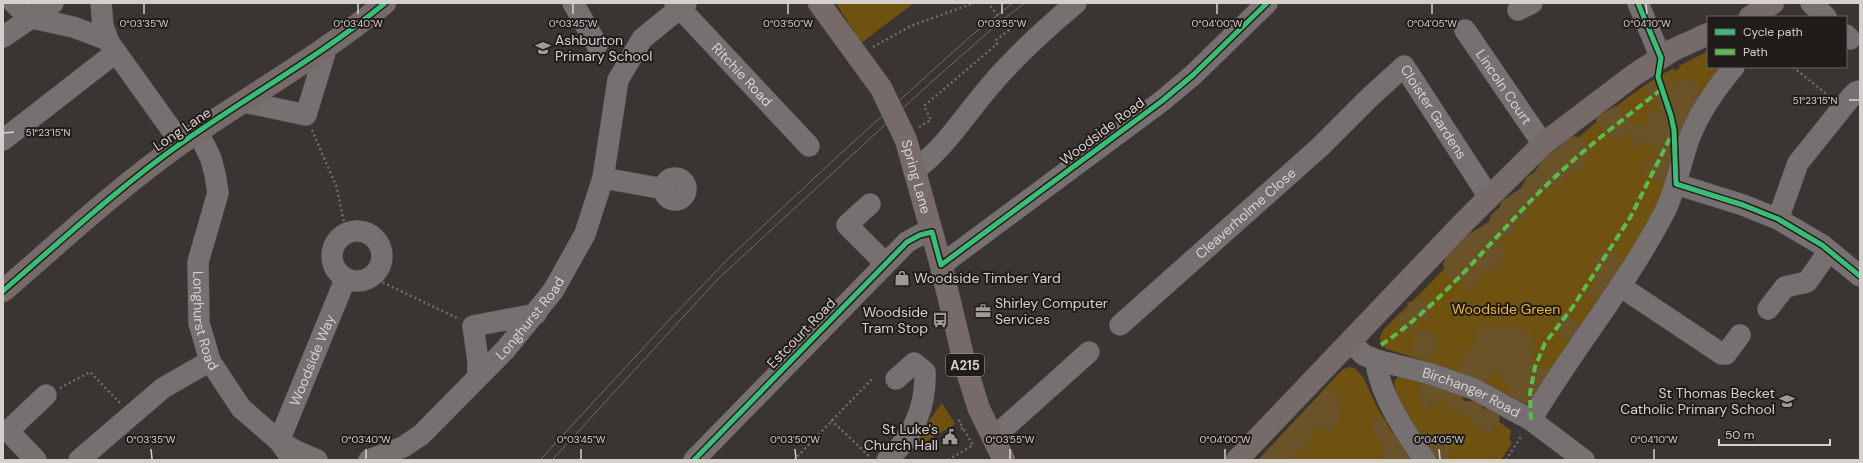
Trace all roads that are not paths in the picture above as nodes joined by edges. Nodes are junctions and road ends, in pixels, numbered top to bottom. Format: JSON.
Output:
{"nodes":[{"id":1,"x":14,"y":3,"type":"edge"},
{"id":2,"x":53,"y":3,"type":"edge"},
{"id":3,"x":101,"y":3,"type":"edge"},
{"id":4,"x":385,"y":3,"type":"edge"},
{"id":5,"x":573,"y":3,"type":"edge"},
{"id":6,"x":819,"y":3,"type":"edge"},
{"id":7,"x":1076,"y":3,"type":"edge"},
{"id":8,"x":1267,"y":3,"type":"edge"},
{"id":9,"x":1638,"y":3,"type":"edge"},
{"id":10,"x":1773,"y":3,"type":"edge"},
{"id":11,"x":1811,"y":3,"type":"edge"},
{"id":12,"x":680,"y":5,"type":"edge"},
{"id":13,"x":1752,"y":16,"type":"edge"},
{"id":14,"x":1825,"y":16,"type":"edge"},
{"id":15,"x":32,"y":18,"type":"junction"},
{"id":16,"x":1465,"y":30,"type":"dead end"},
{"id":17,"x":1707,"y":35,"type":"edge"},
{"id":18,"x":3,"y":37,"type":"edge"},
{"id":19,"x":597,"y":45,"type":"dead end"},
{"id":20,"x":112,"y":46,"type":"junction"},
{"id":21,"x":327,"y":46,"type":"junction"},
{"id":22,"x":1661,"y":58,"type":"junction"},
{"id":23,"x":1733,"y":68,"type":"edge"},
{"id":24,"x":1860,"y":91,"type":"edge"},
{"id":25,"x":1369,"y":98,"type":"joint"},
{"id":26,"x":244,"y":102,"type":"junction"},
{"id":27,"x":188,"y":138,"type":"junction"},
{"id":28,"x":3,"y":140,"type":"edge"},
{"id":29,"x":1543,"y":144,"type":"junction"},
{"id":30,"x":808,"y":146,"type":"dead end"},
{"id":31,"x":914,"y":171,"type":"junction"},
{"id":32,"x":603,"y":178,"type":"junction"},
{"id":33,"x":1676,"y":184,"type":"junction"},
{"id":34,"x":664,"y":190,"type":"dead end"},
{"id":35,"x":1489,"y":197,"type":"junction"},
{"id":36,"x":870,"y":204,"type":"dead end"},
{"id":37,"x":1778,"y":219,"type":"junction"},
{"id":38,"x":932,"y":232,"type":"junction"},
{"id":39,"x":1829,"y":251,"type":"junction"},
{"id":40,"x":885,"y":263,"type":"junction"},
{"id":41,"x":941,"y":265,"type":"junction"},
{"id":42,"x":1860,"y":276,"type":"edge"},
{"id":43,"x":345,"y":280,"type":"junction"},
{"id":44,"x":1620,"y":286,"type":"junction"},
{"id":45,"x":3,"y":291,"type":"edge"},
{"id":46,"x":1768,"y":309,"type":"dead end"},
{"id":47,"x":536,"y":314,"type":"junction"},
{"id":48,"x":1120,"y":325,"type":"dead end"},
{"id":49,"x":1740,"y":335,"type":"dead end"},
{"id":50,"x":1350,"y":342,"type":"junction"},
{"id":51,"x":1089,"y":352,"type":"dead end"},
{"id":52,"x":1376,"y":360,"type":"junction"},
{"id":53,"x":210,"y":361,"type":"junction"},
{"id":54,"x":478,"y":377,"type":"junction"},
{"id":55,"x":896,"y":379,"type":"dead end"},
{"id":56,"x":46,"y":395,"type":"road end"},
{"id":57,"x":1531,"y":420,"type":"junction"},
{"id":58,"x":6,"y":428,"type":"edge"},
{"id":59,"x":421,"y":435,"type":"junction"},
{"id":60,"x":993,"y":438,"type":"junction"},
{"id":61,"x":280,"y":440,"type":"junction"},
{"id":62,"x":892,"y":455,"type":"edge"},
{"id":63,"x":83,"y":459,"type":"edge"},
{"id":64,"x":36,"y":460,"type":"edge"},
{"id":65,"x":292,"y":460,"type":"edge"},
{"id":66,"x":317,"y":460,"type":"edge"},
{"id":67,"x":369,"y":460,"type":"edge"},
{"id":68,"x":407,"y":460,"type":"edge"},
{"id":69,"x":694,"y":460,"type":"edge"},
{"id":70,"x":1004,"y":460,"type":"edge"},
{"id":71,"x":1237,"y":460,"type":"edge"},
{"id":72,"x":1425,"y":460,"type":"edge"},
{"id":73,"x":1584,"y":460,"type":"edge"}],
"edges":[{"from":1,"to":15,"type":"street"},
{"from":2,"to":15,"type":"street"},
{"from":3,"to":20,"type":"street","name":"Longhurst Road"},
{"from":4,"to":21,"type":"main road","name":"Long Lane"},
{"from":5,"to":19,"type":"street"},
{"from":6,"to":31,"type":"main road","name":"Spring Lane","number":"A215","bridge":true},
{"from":7,"to":31,"type":"street"},
{"from":8,"to":41,"type":"street","name":"Woodside Road"},
{"from":9,"to":22,"type":"street"},
{"from":10,"to":13,"type":"main road"},
{"from":11,"to":14,"type":"street"},
{"from":12,"to":30,"type":"street","name":"Ritchie Road"},
{"from":12,"to":32,"type":"street","name":"Longhurst Road"},
{"from":15,"to":18,"type":"street"},
{"from":15,"to":20,"type":"street"},
{"from":16,"to":29,"type":"street","name":"Lincoln Court"},
{"from":17,"to":22,"type":"main road"},
{"from":20,"to":27,"type":"street","name":"Longhurst Road"},
{"from":20,"to":28,"type":"street"},
{"from":21,"to":26,"type":"main road","name":"Long Lane"},
{"from":21,"to":26,"type":"street"},
{"from":22,"to":29,"type":"main road"},
{"from":23,"to":33,"type":"street"},
{"from":24,"to":37,"type":"street"},
{"from":25,"to":35,"type":"street","name":"Cloister Gardens"},
{"from":25,"to":48,"type":"street","name":"Cleaverholme Close"},
{"from":26,"to":27,"type":"main road","name":"Long Lane"},
{"from":27,"to":45,"type":"main road","name":"Long Lane"},
{"from":27,"to":53,"type":"street","name":"Longhurst Road"},
{"from":29,"to":35,"type":"main road"},
{"from":31,"to":38,"type":"main road","name":"Spring Lane","number":"A215"},
{"from":32,"to":34,"type":"street"},
{"from":32,"to":47,"type":"street","name":"Longhurst Road"},
{"from":33,"to":37,"type":"street"},
{"from":33,"to":44,"type":"street"},
{"from":35,"to":50,"type":"main road"},
{"from":36,"to":40,"type":"street"},
{"from":37,"to":39,"type":"street"},
{"from":38,"to":40,"type":"street","name":"Estcourt Road"},
{"from":38,"to":41,"type":"main road","name":"Spring Lane","number":"A215"},
{"from":39,"to":42,"type":"street"},
{"from":39,"to":46,"type":"street"},
{"from":40,"to":69,"type":"street","name":"Estcourt Road"},
{"from":41,"to":60,"type":"main road","name":"Spring Lane","number":"A215"},
{"from":43,"to":43,"type":"street"},
{"from":43,"to":61,"type":"street","name":"Woodside Way"},
{"from":44,"to":49,"type":"street"},
{"from":44,"to":57,"type":"street"},
{"from":47,"to":54,"type":"street","name":"Longhurst Road"},
{"from":47,"to":54,"type":"street"},
{"from":50,"to":52,"type":"street","name":"Birchanger Road"},
{"from":50,"to":71,"type":"main road"},
{"from":51,"to":60,"type":"street"},
{"from":52,"to":57,"type":"street","name":"Birchanger Road"},
{"from":52,"to":72,"type":"street"},
{"from":53,"to":61,"type":"street","name":"Longhurst Road"},
{"from":53,"to":63,"type":"street"},
{"from":54,"to":59,"type":"street","name":"Longhurst Road"},
{"from":55,"to":62,"type":"street"},
{"from":56,"to":58,"type":"street"},
{"from":57,"to":73,"type":"street","name":"Birchanger Road"},
{"from":58,"to":64,"type":"street"},
{"from":59,"to":67,"type":"street","name":"Longhurst Road"},
{"from":59,"to":68,"type":"street","name":"Longhurst Road"},
{"from":60,"to":70,"type":"main road","name":"Spring Lane","number":"A215"},
{"from":61,"to":65,"type":"street","name":"Longhurst Road"},
{"from":61,"to":66,"type":"street","name":"Longhurst Road"}]}
